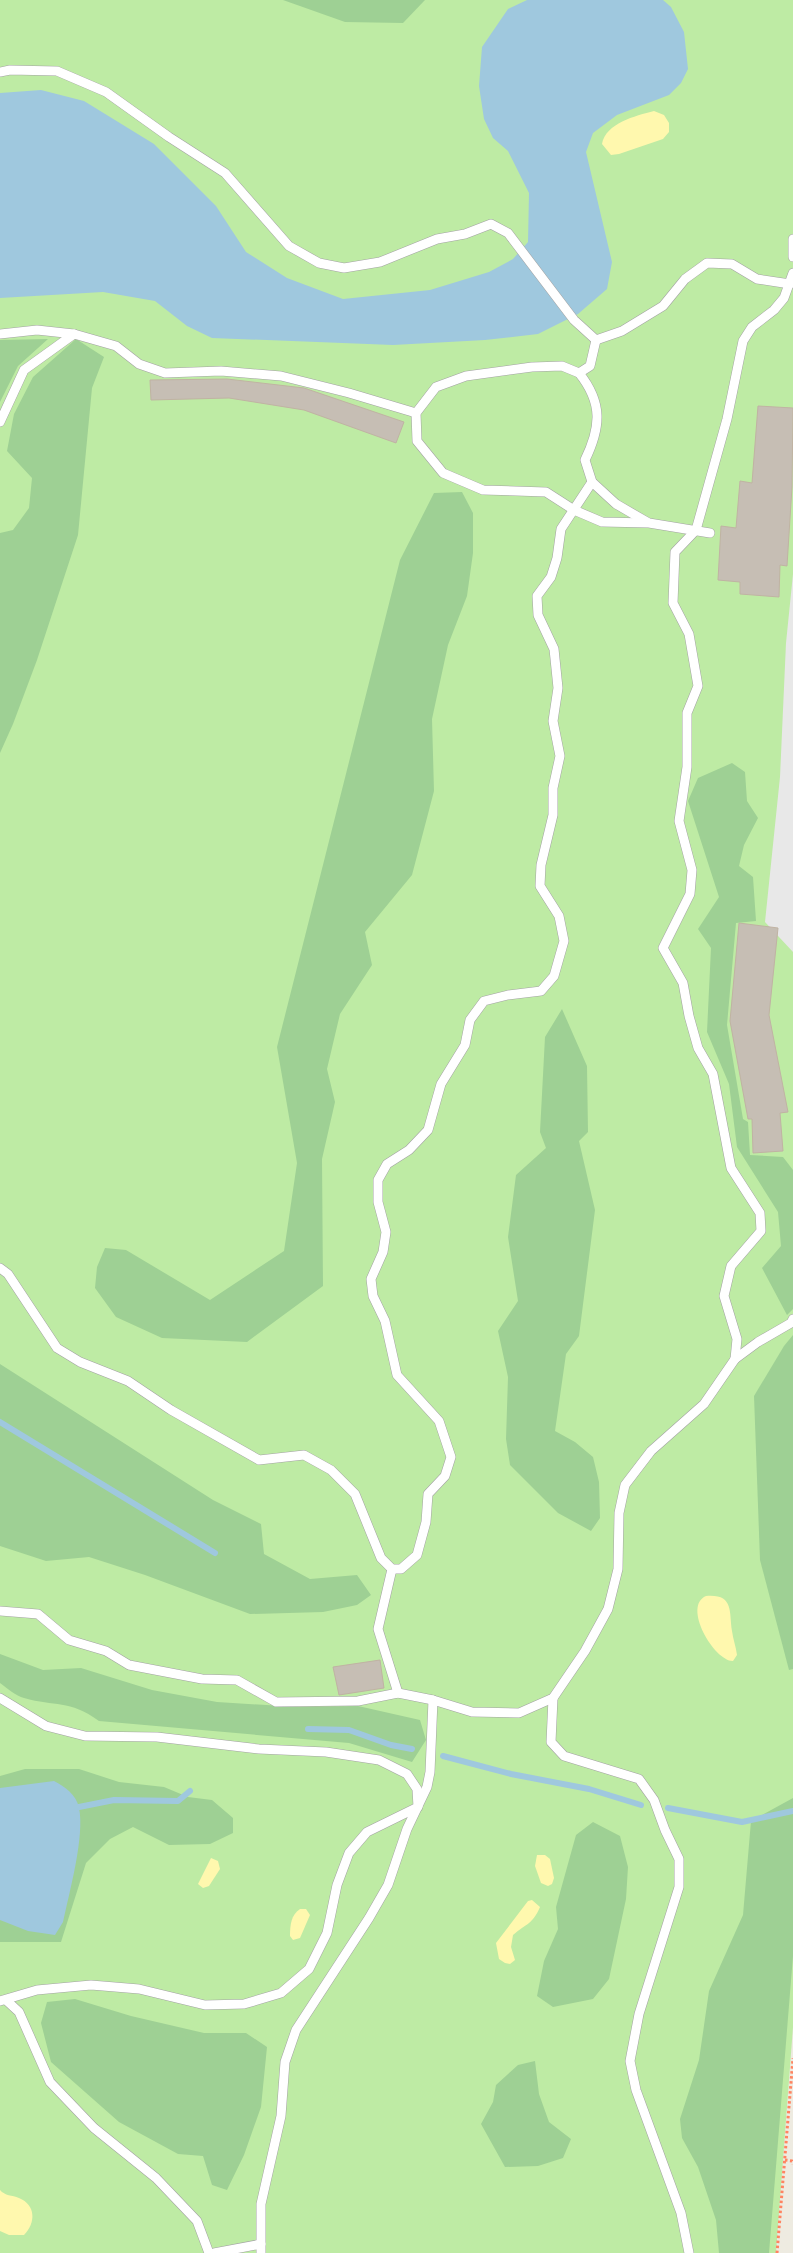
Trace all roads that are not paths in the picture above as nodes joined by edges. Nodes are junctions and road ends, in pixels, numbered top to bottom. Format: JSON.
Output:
{"nodes":[{"id":1,"x":0,"y":72,"type":"edge"},
{"id":2,"x":793,"y":239,"type":"edge"},
{"id":3,"x":793,"y":258,"type":"edge"},
{"id":4,"x":793,"y":273,"type":"edge"},
{"id":5,"x":790,"y":284,"type":"junction"},
{"id":6,"x":0,"y":334,"type":"edge"},
{"id":7,"x":74,"y":334,"type":"junction"},
{"id":8,"x":596,"y":340,"type":"junction"},
{"id":9,"x":579,"y":373,"type":"junction"},
{"id":10,"x":416,"y":413,"type":"junction"},
{"id":11,"x":0,"y":422,"type":"edge"},
{"id":12,"x":592,"y":482,"type":"junction"},
{"id":13,"x":574,"y":510,"type":"junction"},
{"id":14,"x":649,"y":523,"type":"junction"},
{"id":15,"x":696,"y":530,"type":"junction"},
{"id":16,"x":710,"y":533,"type":"dead end"},
{"id":17,"x":0,"y":1268,"type":"edge"},
{"id":18,"x":793,"y":1319,"type":"edge"},
{"id":19,"x":735,"y":1359,"type":"junction"},
{"id":20,"x":392,"y":1569,"type":"junction"},
{"id":21,"x":0,"y":1611,"type":"edge"},
{"id":22,"x":398,"y":1693,"type":"junction"},
{"id":23,"x":0,"y":1698,"type":"edge"},
{"id":24,"x":552,"y":1698,"type":"junction"},
{"id":25,"x":433,"y":1700,"type":"junction"},
{"id":26,"x":418,"y":1807,"type":"junction"},
{"id":27,"x":3,"y":2000,"type":"edge"},
{"id":28,"x":261,"y":2249,"type":"edge"},
{"id":29,"x":209,"y":2253,"type":"edge"},
{"id":30,"x":214,"y":2253,"type":"edge"},
{"id":31,"x":689,"y":2253,"type":"edge"}],
"edges":[{"from":1,"to":8,"type":"lane"},
{"from":2,"to":3,"type":"lane"},
{"from":4,"to":5,"type":"lane"},
{"from":5,"to":8,"type":"lane"},
{"from":5,"to":15,"type":"lane"},
{"from":6,"to":7,"type":"lane"},
{"from":7,"to":10,"type":"lane"},
{"from":7,"to":11,"type":"lane"},
{"from":8,"to":9,"type":"lane"},
{"from":9,"to":10,"type":"lane"},
{"from":9,"to":12,"type":"lane"},
{"from":10,"to":13,"type":"lane"},
{"from":12,"to":13,"type":"lane"},
{"from":12,"to":14,"type":"lane"},
{"from":13,"to":14,"type":"lane"},
{"from":13,"to":20,"type":"lane"},
{"from":14,"to":15,"type":"lane"},
{"from":15,"to":16,"type":"lane"},
{"from":15,"to":19,"type":"lane"},
{"from":17,"to":20,"type":"lane"},
{"from":18,"to":19,"type":"lane"},
{"from":19,"to":24,"type":"lane"},
{"from":20,"to":22,"type":"lane"},
{"from":21,"to":22,"type":"lane"},
{"from":22,"to":25,"type":"lane"},
{"from":23,"to":26,"type":"lane"},
{"from":24,"to":25,"type":"lane"},
{"from":24,"to":31,"type":"lane"},
{"from":25,"to":26,"type":"lane"},
{"from":26,"to":27,"type":"lane"},
{"from":26,"to":28,"type":"lane"},
{"from":27,"to":29,"type":"lane"},
{"from":28,"to":30,"type":"lane"}]}
